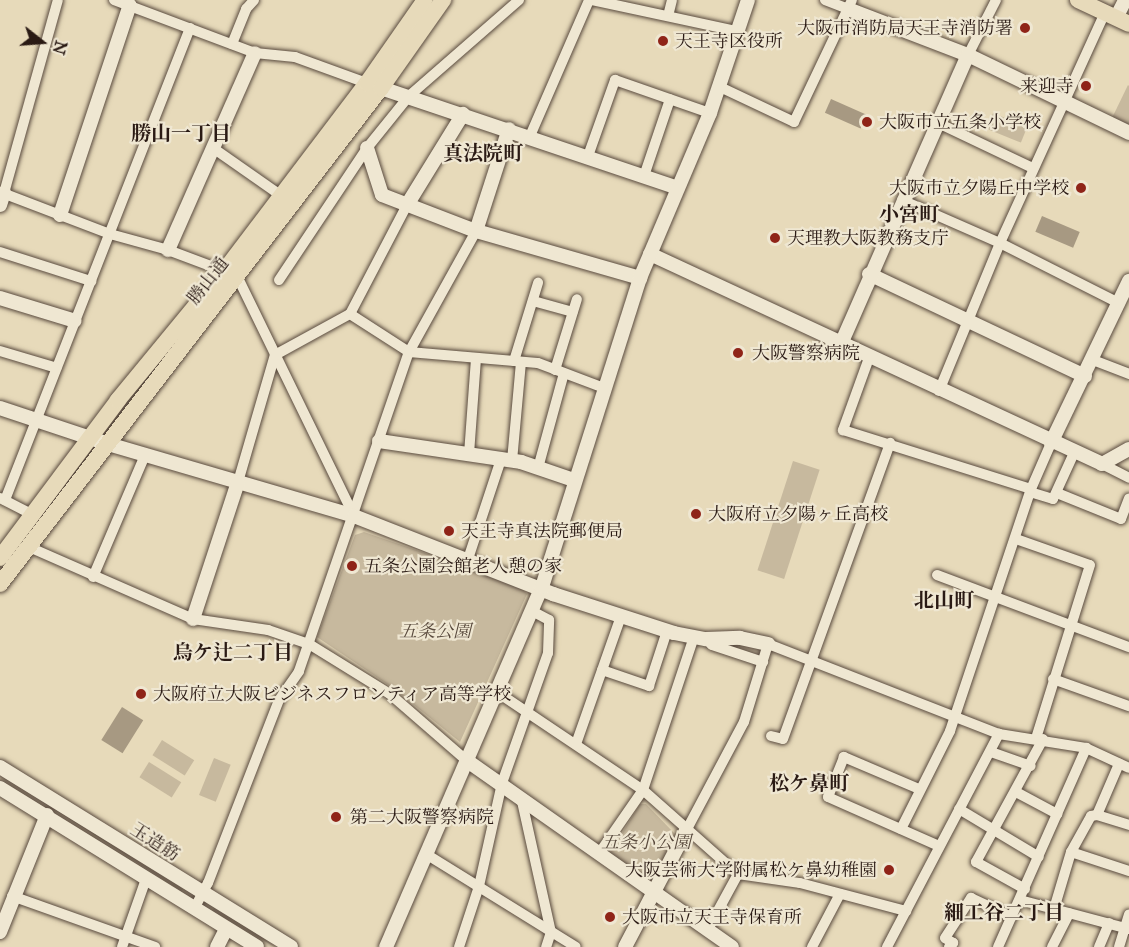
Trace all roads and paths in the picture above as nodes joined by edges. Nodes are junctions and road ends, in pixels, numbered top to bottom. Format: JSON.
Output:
{"nodes":[{"id":1,"x":58,"y":0,"type":"edge"},
{"id":2,"x":114,"y":0,"type":"edge"},
{"id":3,"x":254,"y":0,"type":"edge"},
{"id":4,"x":425,"y":0,"type":"edge"},
{"id":5,"x":443,"y":0,"type":"edge"},
{"id":6,"x":519,"y":0,"type":"edge"},
{"id":7,"x":591,"y":0,"type":"edge"},
{"id":8,"x":672,"y":0,"type":"edge"},
{"id":9,"x":748,"y":0,"type":"edge"},
{"id":10,"x":825,"y":0,"type":"edge"},
{"id":11,"x":996,"y":0,"type":"edge"},
{"id":12,"x":1078,"y":0,"type":"edge"},
{"id":13,"x":1125,"y":0,"type":"edge"},
{"id":14,"x":850,"y":4,"type":"edge"},
{"id":15,"x":130,"y":5,"type":"junction"},
{"id":16,"x":668,"y":16,"type":"junction"},
{"id":17,"x":1117,"y":19,"type":"edge"},
{"id":18,"x":190,"y":28,"type":"junction"},
{"id":19,"x":737,"y":31,"type":"junction"},
{"id":20,"x":232,"y":44,"type":"junction"},
{"id":21,"x":255,"y":53,"type":"junction"},
{"id":22,"x":968,"y":55,"type":"junction"},
{"id":23,"x":374,"y":86,"type":"junction"},
{"id":24,"x":720,"y":87,"type":"junction"},
{"id":25,"x":408,"y":96,"type":"junction"},
{"id":26,"x":670,"y":99,"type":"junction"},
{"id":27,"x":1063,"y":102,"type":"junction"},
{"id":28,"x":710,"y":113,"type":"junction"},
{"id":29,"x":463,"y":114,"type":"junction"},
{"id":30,"x":936,"y":122,"type":"junction"},
{"id":31,"x":509,"y":129,"type":"junction"},
{"id":32,"x":1129,"y":132,"type":"edge"},
{"id":33,"x":530,"y":136,"type":"junction"},
{"id":34,"x":213,"y":148,"type":"junction"},
{"id":35,"x":367,"y":148,"type":"junction"},
{"id":36,"x":588,"y":156,"type":"junction"},
{"id":37,"x":1033,"y":168,"type":"junction"},
{"id":38,"x":644,"y":176,"type":"junction"},
{"id":39,"x":678,"y":188,"type":"junction"},
{"id":40,"x":280,"y":195,"type":"junction"},
{"id":41,"x":1,"y":197,"type":"edge"},
{"id":42,"x":902,"y":200,"type":"junction"},
{"id":43,"x":407,"y":205,"type":"junction"},
{"id":44,"x":60,"y":215,"type":"junction"},
{"id":45,"x":476,"y":231,"type":"junction"},
{"id":46,"x":110,"y":234,"type":"junction"},
{"id":47,"x":1000,"y":243,"type":"junction"},
{"id":48,"x":168,"y":250,"type":"junction"},
{"id":49,"x":0,"y":252,"type":"edge"},
{"id":50,"x":650,"y":254,"type":"junction"},
{"id":51,"x":231,"y":273,"type":"junction"},
{"id":52,"x":869,"y":274,"type":"junction"},
{"id":53,"x":640,"y":278,"type":"junction"},
{"id":54,"x":279,"y":280,"type":"dead end"},
{"id":55,"x":91,"y":281,"type":"junction"},
{"id":56,"x":1129,"y":281,"type":"edge"},
{"id":57,"x":538,"y":282,"type":"dead end"},
{"id":58,"x":0,"y":298,"type":"edge"},
{"id":59,"x":578,"y":299,"type":"dead end"},
{"id":60,"x":533,"y":301,"type":"junction"},
{"id":61,"x":1124,"y":305,"type":"edge"},
{"id":62,"x":573,"y":312,"type":"junction"},
{"id":63,"x":350,"y":314,"type":"junction"},
{"id":64,"x":969,"y":319,"type":"junction"},
{"id":65,"x":75,"y":321,"type":"junction"},
{"id":66,"x":841,"y":344,"type":"junction"},
{"id":67,"x":0,"y":351,"type":"edge"},
{"id":68,"x":409,"y":351,"type":"junction"},
{"id":69,"x":275,"y":355,"type":"junction"},
{"id":70,"x":476,"y":358,"type":"junction"},
{"id":71,"x":869,"y":358,"type":"junction"},
{"id":72,"x":1093,"y":360,"type":"junction"},
{"id":73,"x":518,"y":361,"type":"junction"},
{"id":74,"x":57,"y":368,"type":"junction"},
{"id":75,"x":559,"y":371,"type":"junction"},
{"id":76,"x":1129,"y":374,"type":"edge"},
{"id":77,"x":1085,"y":376,"type":"junction"},
{"id":78,"x":604,"y":388,"type":"junction"},
{"id":79,"x":939,"y":391,"type":"junction"},
{"id":80,"x":0,"y":408,"type":"edge"},
{"id":81,"x":37,"y":420,"type":"junction"},
{"id":82,"x":91,"y":437,"type":"junction"},
{"id":83,"x":379,"y":441,"type":"junction"},
{"id":84,"x":890,"y":443,"type":"junction"},
{"id":85,"x":1051,"y":443,"type":"junction"},
{"id":86,"x":108,"y":444,"type":"junction"},
{"id":87,"x":1129,"y":449,"type":"edge"},
{"id":88,"x":1074,"y":453,"type":"junction"},
{"id":89,"x":469,"y":454,"type":"junction"},
{"id":90,"x":145,"y":455,"type":"junction"},
{"id":91,"x":506,"y":460,"type":"junction"},
{"id":92,"x":1102,"y":464,"type":"junction"},
{"id":93,"x":538,"y":468,"type":"junction"},
{"id":94,"x":1129,"y":478,"type":"edge"},
{"id":95,"x":574,"y":480,"type":"junction"},
{"id":96,"x":237,"y":482,"type":"junction"},
{"id":97,"x":1030,"y":491,"type":"junction"},
{"id":98,"x":1057,"y":494,"type":"junction"},
{"id":99,"x":1129,"y":498,"type":"edge"},
{"id":100,"x":2,"y":499,"type":"edge"},
{"id":101,"x":34,"y":515,"type":"junction"},
{"id":102,"x":354,"y":516,"type":"junction"},
{"id":103,"x":1016,"y":538,"type":"junction"},
{"id":104,"x":28,"y":547,"type":"junction"},
{"id":105,"x":0,"y":558,"type":"edge"},
{"id":106,"x":468,"y":559,"type":"junction"},
{"id":107,"x":937,"y":575,"type":"dead end"},
{"id":108,"x":93,"y":577,"type":"junction"},
{"id":109,"x":0,"y":584,"type":"edge"},
{"id":110,"x":542,"y":587,"type":"junction"},
{"id":111,"x":996,"y":597,"type":"junction"},
{"id":112,"x":532,"y":611,"type":"junction"},
{"id":113,"x":621,"y":616,"type":"junction"},
{"id":114,"x":193,"y":619,"type":"junction"},
{"id":115,"x":1069,"y":624,"type":"junction"},
{"id":116,"x":667,"y":631,"type":"junction"},
{"id":117,"x":700,"y":638,"type":"junction"},
{"id":118,"x":309,"y":644,"type":"junction"},
{"id":119,"x":768,"y":645,"type":"junction"},
{"id":120,"x":1129,"y":647,"type":"edge"},
{"id":121,"x":762,"y":662,"type":"junction"},
{"id":122,"x":811,"y":664,"type":"junction"},
{"id":123,"x":602,"y":670,"type":"junction"},
{"id":124,"x":1053,"y":680,"type":"junction"},
{"id":125,"x":497,"y":692,"type":"junction"},
{"id":126,"x":1129,"y":706,"type":"edge"},
{"id":127,"x":526,"y":710,"type":"junction"},
{"id":128,"x":954,"y":717,"type":"junction"},
{"id":129,"x":999,"y":734,"type":"junction"},
{"id":130,"x":771,"y":736,"type":"dead end"},
{"id":131,"x":1039,"y":738,"type":"junction"},
{"id":132,"x":576,"y":744,"type":"junction"},
{"id":133,"x":1086,"y":748,"type":"junction"},
{"id":134,"x":991,"y":752,"type":"junction"},
{"id":135,"x":466,"y":760,"type":"junction"},
{"id":136,"x":1030,"y":766,"type":"junction"},
{"id":137,"x":1124,"y":766,"type":"edge"},
{"id":138,"x":0,"y":767,"type":"edge"},
{"id":139,"x":502,"y":783,"type":"junction"},
{"id":140,"x":0,"y":788,"type":"edge"},
{"id":141,"x":919,"y":789,"type":"junction"},
{"id":142,"x":643,"y":790,"type":"junction"},
{"id":143,"x":1016,"y":792,"type":"junction"},
{"id":144,"x":521,"y":797,"type":"junction"},
{"id":145,"x":959,"y":809,"type":"junction"},
{"id":146,"x":1057,"y":814,"type":"junction"},
{"id":147,"x":1097,"y":814,"type":"junction"},
{"id":148,"x":47,"y":815,"type":"junction"},
{"id":149,"x":1129,"y":825,"type":"edge"},
{"id":150,"x":994,"y":828,"type":"junction"},
{"id":151,"x":901,"y":829,"type":"junction"},
{"id":152,"x":686,"y":831,"type":"junction"},
{"id":153,"x":939,"y":846,"type":"junction"},
{"id":154,"x":600,"y":852,"type":"junction"},
{"id":155,"x":1071,"y":852,"type":"junction"},
{"id":156,"x":426,"y":854,"type":"junction"},
{"id":157,"x":1039,"y":857,"type":"junction"},
{"id":158,"x":1129,"y":871,"type":"edge"},
{"id":159,"x":738,"y":874,"type":"junction"},
{"id":160,"x":146,"y":879,"type":"junction"},
{"id":161,"x":479,"y":886,"type":"junction"},
{"id":162,"x":1025,"y":888,"type":"junction"},
{"id":163,"x":654,"y":891,"type":"junction"},
{"id":164,"x":202,"y":894,"type":"junction"},
{"id":165,"x":840,"y":894,"type":"junction"},
{"id":166,"x":12,"y":896,"type":"junction"},
{"id":167,"x":1020,"y":900,"type":"junction"},
{"id":168,"x":194,"y":909,"type":"junction"},
{"id":169,"x":1054,"y":909,"type":"junction"},
{"id":170,"x":906,"y":911,"type":"junction"},
{"id":171,"x":1069,"y":913,"type":"junction"},
{"id":172,"x":1129,"y":914,"type":"edge"},
{"id":173,"x":1012,"y":917,"type":"junction"},
{"id":174,"x":1109,"y":923,"type":"junction"},
{"id":175,"x":226,"y":928,"type":"junction"},
{"id":176,"x":1127,"y":928,"type":"edge"},
{"id":177,"x":708,"y":929,"type":"junction"},
{"id":178,"x":0,"y":932,"type":"edge"},
{"id":179,"x":551,"y":932,"type":"junction"},
{"id":180,"x":124,"y":942,"type":"edge"},
{"id":181,"x":155,"y":947,"type":"edge"},
{"id":182,"x":217,"y":947,"type":"edge"},
{"id":183,"x":257,"y":947,"type":"edge"},
{"id":184,"x":291,"y":947,"type":"edge"},
{"id":185,"x":386,"y":947,"type":"edge"},
{"id":186,"x":459,"y":947,"type":"edge"},
{"id":187,"x":546,"y":947,"type":"edge"},
{"id":188,"x":576,"y":947,"type":"edge"},
{"id":189,"x":625,"y":947,"type":"edge"},
{"id":190,"x":732,"y":947,"type":"edge"},
{"id":191,"x":812,"y":947,"type":"edge"},
{"id":192,"x":887,"y":947,"type":"edge"},
{"id":193,"x":950,"y":947,"type":"edge"},
{"id":194,"x":998,"y":947,"type":"edge"},
{"id":195,"x":1053,"y":947,"type":"edge"},
{"id":196,"x":1099,"y":947,"type":"edge"},
{"id":197,"x":1119,"y":947,"type":"edge"}],
"edges":[{"from":1,"to":41,"type":"street"},
{"from":2,"to":15,"type":"street"},
{"from":3,"to":20,"type":"street"},
{"from":4,"to":23,"type":"main road","name":"勝山通"},
{"from":5,"to":23,"type":"main road","name":"勝山通"},
{"from":6,"to":25,"type":"street"},
{"from":7,"to":16,"type":"street"},
{"from":7,"to":33,"type":"street"},
{"from":8,"to":16,"type":"street"},
{"from":9,"to":19,"type":"street"},
{"from":10,"to":14,"type":"street"},
{"from":11,"to":22,"type":"street"},
{"from":12,"to":17,"type":"main road"},
{"from":13,"to":17,"type":"street"},
{"from":14,"to":22,"type":"street"},
{"from":14,"to":24,"type":"street"},
{"from":15,"to":18,"type":"street"},
{"from":15,"to":44,"type":"street"},
{"from":16,"to":19,"type":"street"},
{"from":17,"to":27,"type":"street"},
{"from":18,"to":20,"type":"street"},
{"from":18,"to":46,"type":"street"},
{"from":19,"to":24,"type":"street"},
{"from":20,"to":21,"type":"street"},
{"from":21,"to":23,"type":"street"},
{"from":21,"to":34,"type":"street"},
{"from":22,"to":27,"type":"street"},
{"from":22,"to":30,"type":"street"},
{"from":23,"to":25,"type":"street"},
{"from":23,"to":40,"type":"main road","name":"勝山通"},
{"from":23,"to":51,"type":"main road","name":"勝山通"},
{"from":24,"to":28,"type":"street"},
{"from":25,"to":29,"type":"street"},
{"from":25,"to":35,"type":"street"},
{"from":26,"to":28,"type":"street"},
{"from":26,"to":36,"type":"street"},
{"from":26,"to":38,"type":"street"},
{"from":27,"to":32,"type":"street"},
{"from":27,"to":37,"type":"street"},
{"from":28,"to":39,"type":"street"},
{"from":29,"to":31,"type":"street"},
{"from":29,"to":43,"type":"street"},
{"from":30,"to":37,"type":"street"},
{"from":30,"to":42,"type":"street"},
{"from":31,"to":33,"type":"street"},
{"from":31,"to":45,"type":"street"},
{"from":33,"to":36,"type":"street"},
{"from":34,"to":40,"type":"street"},
{"from":34,"to":48,"type":"street"},
{"from":35,"to":43,"type":"street"},
{"from":35,"to":54,"type":"street"},
{"from":36,"to":38,"type":"street"},
{"from":37,"to":47,"type":"street"},
{"from":38,"to":39,"type":"street"},
{"from":39,"to":50,"type":"street"},
{"from":40,"to":51,"type":"main road","name":"勝山通"},
{"from":41,"to":44,"type":"street"},
{"from":42,"to":47,"type":"street"},
{"from":42,"to":52,"type":"street"},
{"from":43,"to":45,"type":"street"},
{"from":43,"to":63,"type":"street"},
{"from":44,"to":46,"type":"street"},
{"from":45,"to":53,"type":"street"},
{"from":45,"to":68,"type":"street"},
{"from":46,"to":48,"type":"street"},
{"from":46,"to":55,"type":"street"},
{"from":47,"to":61,"type":"street"},
{"from":47,"to":64,"type":"street"},
{"from":48,"to":51,"type":"street"},
{"from":49,"to":55,"type":"street"},
{"from":50,"to":53,"type":"street"},
{"from":50,"to":66,"type":"street"},
{"from":51,"to":69,"type":"street"},
{"from":51,"to":82,"type":"main road","name":"勝山通"},
{"from":51,"to":86,"type":"main road","name":"勝山通"},
{"from":52,"to":64,"type":"street"},
{"from":52,"to":66,"type":"street"},
{"from":53,"to":78,"type":"street"},
{"from":55,"to":65,"type":"street"},
{"from":56,"to":61,"type":"street"},
{"from":57,"to":60,"type":"street"},
{"from":58,"to":65,"type":"street"},
{"from":59,"to":62,"type":"street"},
{"from":60,"to":62,"type":"street"},
{"from":60,"to":73,"type":"street"},
{"from":61,"to":72,"type":"street"},
{"from":62,"to":75,"type":"street"},
{"from":63,"to":68,"type":"street"},
{"from":63,"to":69,"type":"street"},
{"from":64,"to":77,"type":"street"},
{"from":64,"to":79,"type":"street"},
{"from":65,"to":74,"type":"street"},
{"from":66,"to":71,"type":"street"},
{"from":67,"to":74,"type":"street"},
{"from":68,"to":70,"type":"street"},
{"from":68,"to":83,"type":"street"},
{"from":69,"to":96,"type":"street"},
{"from":69,"to":102,"type":"street"},
{"from":70,"to":73,"type":"street"},
{"from":70,"to":89,"type":"street"},
{"from":71,"to":79,"type":"street"},
{"from":71,"to":84,"type":"street"},
{"from":72,"to":76,"type":"street"},
{"from":72,"to":77,"type":"street"},
{"from":73,"to":75,"type":"street"},
{"from":73,"to":91,"type":"street"},
{"from":74,"to":81,"type":"street"},
{"from":75,"to":78,"type":"street"},
{"from":75,"to":93,"type":"street"},
{"from":77,"to":85,"type":"street"},
{"from":78,"to":95,"type":"street"},
{"from":79,"to":85,"type":"street"},
{"from":80,"to":81,"type":"street"},
{"from":81,"to":82,"type":"street"},
{"from":81,"to":100,"type":"street"},
{"from":82,"to":86,"type":"street"},
{"from":82,"to":101,"type":"main road","name":"勝山通"},
{"from":83,"to":89,"type":"street"},
{"from":83,"to":102,"type":"street"},
{"from":84,"to":97,"type":"street"},
{"from":84,"to":122,"type":"street"},
{"from":85,"to":88,"type":"street"},
{"from":85,"to":97,"type":"street"},
{"from":86,"to":90,"type":"street"},
{"from":86,"to":104,"type":"main road","name":"勝山通"},
{"from":87,"to":92,"type":"street"},
{"from":88,"to":92,"type":"street"},
{"from":88,"to":98,"type":"street"},
{"from":89,"to":91,"type":"street"},
{"from":90,"to":96,"type":"street"},
{"from":90,"to":108,"type":"street"},
{"from":91,"to":93,"type":"street"},
{"from":91,"to":106,"type":"street"},
{"from":92,"to":94,"type":"street"},
{"from":93,"to":95,"type":"street"},
{"from":95,"to":110,"type":"street"},
{"from":96,"to":102,"type":"street"},
{"from":96,"to":114,"type":"street"},
{"from":97,"to":98,"type":"street"},
{"from":97,"to":103,"type":"street"},
{"from":98,"to":99,"type":"street"},
{"from":100,"to":101,"type":"street"},
{"from":101,"to":105,"type":"main road","name":"勝山通"},
{"from":102,"to":106,"type":"street"},
{"from":102,"to":118,"type":"street"},
{"from":103,"to":111,"type":"street"},
{"from":103,"to":115,"type":"street"},
{"from":104,"to":108,"type":"street"},
{"from":104,"to":109,"type":"main road","name":"勝山通"},
{"from":106,"to":110,"type":"street"},
{"from":107,"to":111,"type":"street"},
{"from":108,"to":114,"type":"street"},
{"from":110,"to":112,"type":"street"},
{"from":110,"to":113,"type":"street"},
{"from":111,"to":115,"type":"street"},
{"from":111,"to":128,"type":"street"},
{"from":112,"to":125,"type":"street"},
{"from":112,"to":127,"type":"street"},
{"from":113,"to":116,"type":"street"},
{"from":113,"to":123,"type":"street"},
{"from":114,"to":118,"type":"street"},
{"from":115,"to":120,"type":"street"},
{"from":115,"to":124,"type":"street"},
{"from":116,"to":117,"type":"street"},
{"from":116,"to":123,"type":"street"},
{"from":117,"to":119,"type":"street"},
{"from":117,"to":121,"type":"street"},
{"from":117,"to":142,"type":"street"},
{"from":118,"to":135,"type":"street"},
{"from":118,"to":164,"type":"street"},
{"from":119,"to":121,"type":"street"},
{"from":119,"to":122,"type":"street"},
{"from":121,"to":152,"type":"street"},
{"from":122,"to":128,"type":"street"},
{"from":122,"to":130,"type":"street"},
{"from":123,"to":132,"type":"street"},
{"from":124,"to":126,"type":"street"},
{"from":124,"to":131,"type":"street"},
{"from":125,"to":127,"type":"street"},
{"from":125,"to":135,"type":"street"},
{"from":127,"to":132,"type":"street"},
{"from":127,"to":139,"type":"street"},
{"from":128,"to":129,"type":"street"},
{"from":128,"to":141,"type":"street"},
{"from":129,"to":131,"type":"street"},
{"from":129,"to":134,"type":"street"},
{"from":131,"to":133,"type":"street"},
{"from":131,"to":136,"type":"street"},
{"from":132,"to":142,"type":"street"},
{"from":133,"to":137,"type":"street"},
{"from":133,"to":146,"type":"street"},
{"from":134,"to":136,"type":"street"},
{"from":134,"to":145,"type":"street"},
{"from":135,"to":139,"type":"street"},
{"from":135,"to":156,"type":"street"},
{"from":136,"to":143,"type":"street"},
{"from":137,"to":147,"type":"street"},
{"from":138,"to":164,"type":"street","name":"玉造筋"},
{"from":139,"to":144,"type":"street"},
{"from":139,"to":161,"type":"street"},
{"from":140,"to":148,"type":"street","name":"玉造筋"},
{"from":141,"to":151,"type":"street"},
{"from":141,"to":151,"type":"street"},
{"from":142,"to":152,"type":"street"},
{"from":142,"to":154,"type":"street"},
{"from":143,"to":146,"type":"street"},
{"from":143,"to":150,"type":"street"},
{"from":144,"to":154,"type":"street"},
{"from":144,"to":179,"type":"street"},
{"from":145,"to":150,"type":"street"},
{"from":145,"to":153,"type":"street"},
{"from":146,"to":157,"type":"street"},
{"from":147,"to":149,"type":"street"},
{"from":147,"to":155,"type":"street"},
{"from":148,"to":160,"type":"street","name":"玉造筋"},
{"from":148,"to":166,"type":"street"},
{"from":150,"to":157,"type":"street"},
{"from":150,"to":162,"type":"street"},
{"from":151,"to":153,"type":"street"},
{"from":152,"to":159,"type":"street"},
{"from":152,"to":163,"type":"street"},
{"from":153,"to":170,"type":"street"},
{"from":154,"to":163,"type":"street"},
{"from":155,"to":158,"type":"street"},
{"from":155,"to":169,"type":"street"},
{"from":156,"to":161,"type":"street"},
{"from":156,"to":185,"type":"street"},
{"from":157,"to":162,"type":"street"},
{"from":159,"to":165,"type":"street"},
{"from":159,"to":177,"type":"street"},
{"from":160,"to":168,"type":"street","name":"玉造筋"},
{"from":160,"to":180,"type":"street"},
{"from":161,"to":179,"type":"street"},
{"from":161,"to":186,"type":"street"},
{"from":162,"to":167,"type":"street"},
{"from":163,"to":177,"type":"street"},
{"from":163,"to":189,"type":"street"},
{"from":164,"to":168,"type":"street"},
{"from":164,"to":184,"type":"street","name":"玉造筋"},
{"from":165,"to":170,"type":"street"},
{"from":165,"to":191,"type":"street"},
{"from":166,"to":178,"type":"street"},
{"from":166,"to":180,"type":"street"},
{"from":167,"to":169,"type":"street"},
{"from":167,"to":173,"type":"street"},
{"from":168,"to":175,"type":"street","name":"玉造筋"},
{"from":169,"to":171,"type":"street"},
{"from":170,"to":192,"type":"street"},
{"from":171,"to":174,"type":"street"},
{"from":171,"to":195,"type":"street"},
{"from":172,"to":176,"type":"street"},
{"from":173,"to":193,"type":"street"},
{"from":173,"to":194,"type":"street"},
{"from":174,"to":176,"type":"street"},
{"from":174,"to":196,"type":"street"},
{"from":175,"to":182,"type":"street"},
{"from":175,"to":183,"type":"street","name":"玉造筋"},
{"from":176,"to":197,"type":"street"},
{"from":177,"to":190,"type":"street"},
{"from":179,"to":187,"type":"street"},
{"from":179,"to":188,"type":"street"},
{"from":180,"to":181,"type":"street"}]}
